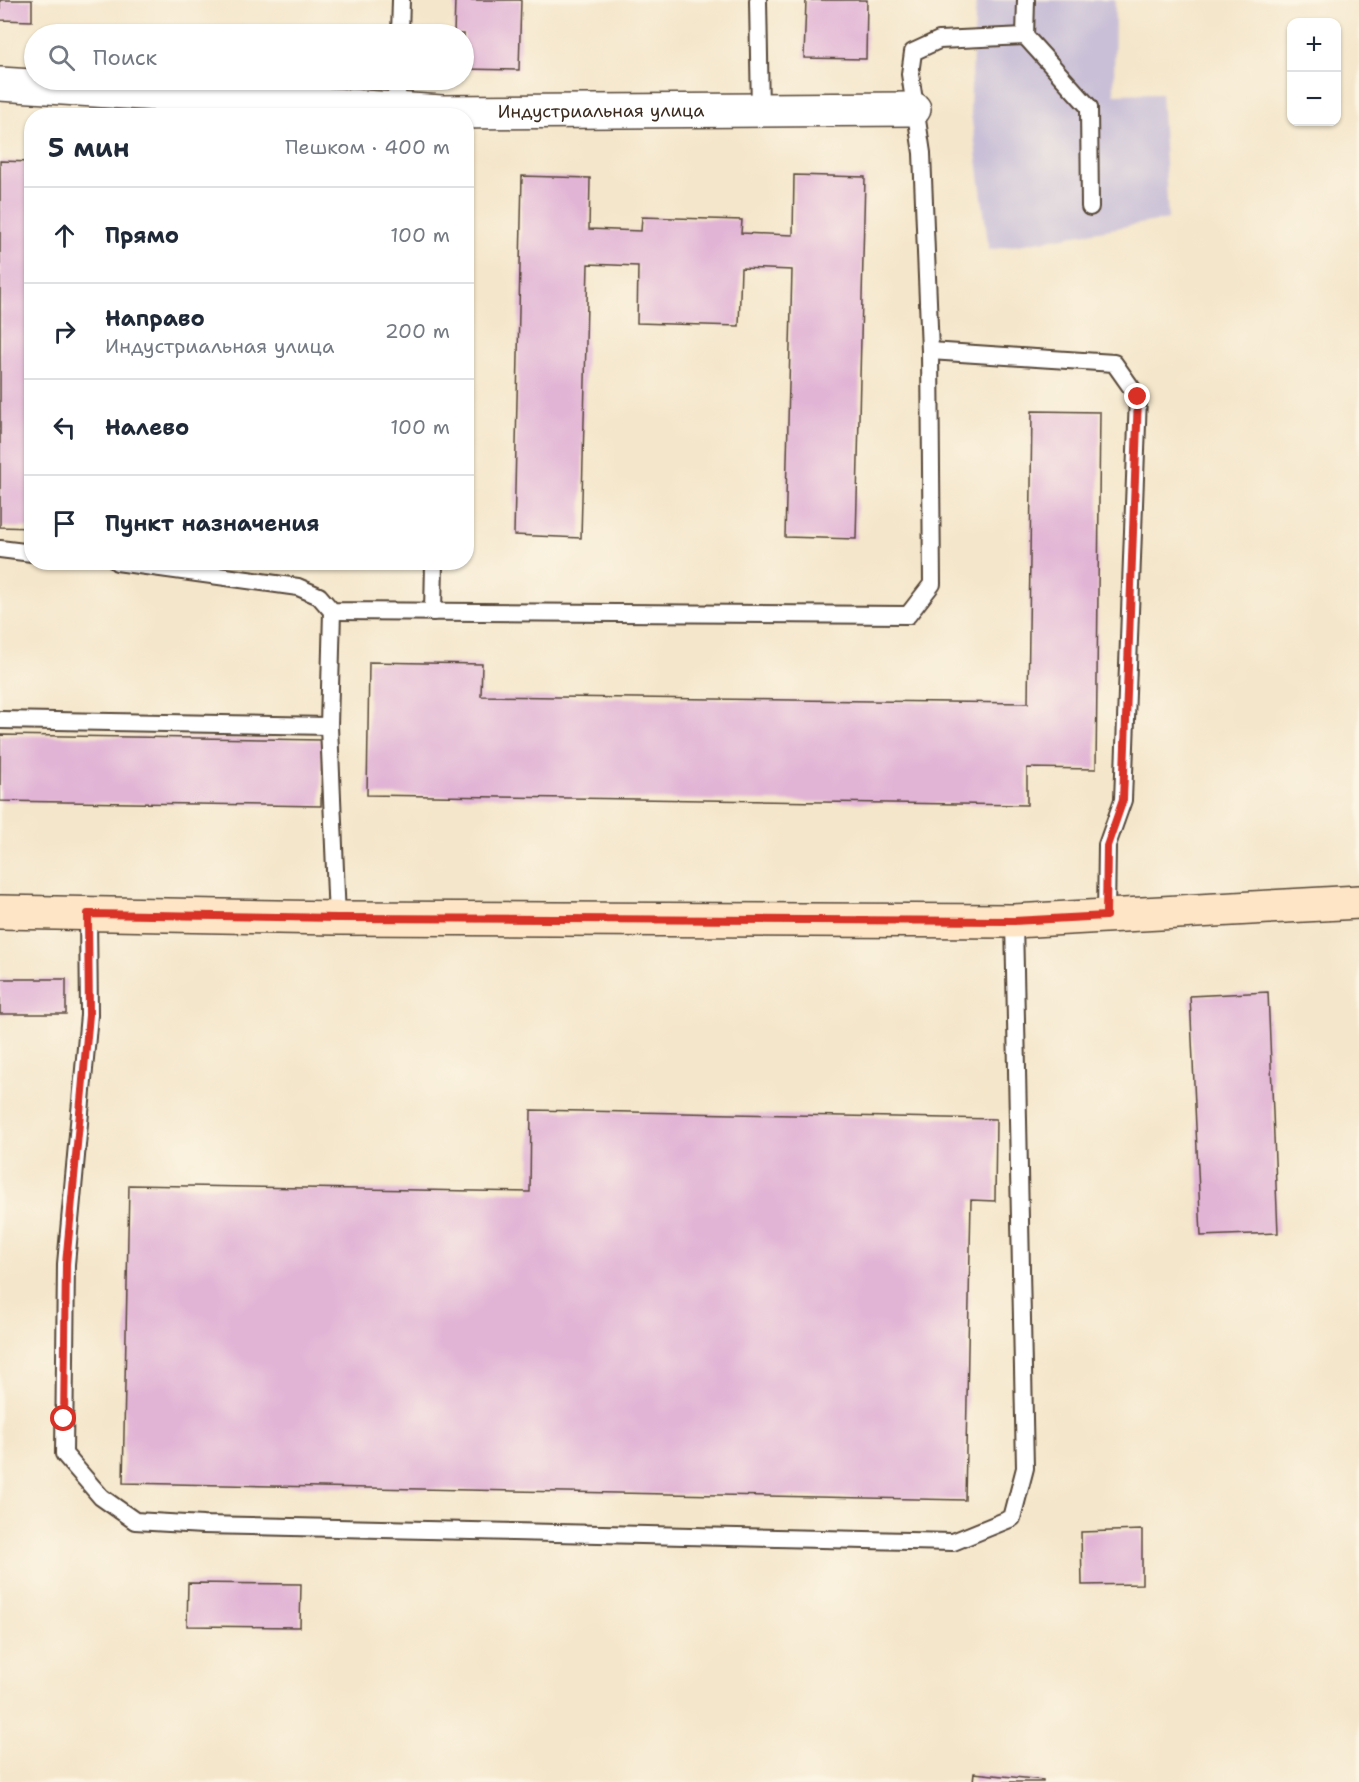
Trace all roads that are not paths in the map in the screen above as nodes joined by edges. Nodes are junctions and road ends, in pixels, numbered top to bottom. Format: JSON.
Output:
{"nodes":[{"id":1,"x":401,"y":0,"type":"edge"},
{"id":2,"x":758,"y":0,"type":"edge"},
{"id":3,"x":1026,"y":0,"type":"edge"},
{"id":4,"x":400,"y":24,"type":"edge"},
{"id":5,"x":1025,"y":36,"type":"junction"},
{"id":6,"x":0,"y":84,"type":"edge"},
{"id":7,"x":24,"y":87,"type":"edge"},
{"id":8,"x":51,"y":90,"type":"edge"},
{"id":9,"x":397,"y":94,"type":"edge"},
{"id":10,"x":177,"y":105,"type":"edge"},
{"id":11,"x":428,"y":108,"type":"edge"},
{"id":12,"x":914,"y":109,"type":"junction"},
{"id":13,"x":760,"y":111,"type":"junction"},
{"id":14,"x":474,"y":114,"type":"edge"},
{"id":15,"x":1090,"y":207,"type":"dead end"},
{"id":16,"x":930,"y":351,"type":"junction"},
{"id":17,"x":0,"y":549,"type":"edge"},
{"id":18,"x":24,"y":552,"type":"edge"},
{"id":19,"x":196,"y":570,"type":"edge"},
{"id":20,"x":434,"y":570,"type":"edge"},
{"id":21,"x":332,"y":611,"type":"junction"},
{"id":22,"x":433,"y":612,"type":"junction"},
{"id":23,"x":0,"y":720,"type":"edge"},
{"id":24,"x":328,"y":726,"type":"junction"},
{"id":25,"x":1359,"y":902,"type":"edge"},
{"id":26,"x":0,"y":912,"type":"edge"},
{"id":27,"x":88,"y":914,"type":"junction"},
{"id":28,"x":1106,"y":916,"type":"junction"},
{"id":29,"x":337,"y":918,"type":"junction"},
{"id":30,"x":1014,"y":921,"type":"junction"}],
"edges":[{"from":1,"to":4,"type":"lane"},
{"from":2,"to":13,"type":"lane"},
{"from":3,"to":5,"type":"lane"},
{"from":5,"to":12,"type":"lane"},
{"from":5,"to":15,"type":"lane"},
{"from":6,"to":7,"type":"street","name":"Индустриальная улица"},
{"from":8,"to":10,"type":"street","name":"Индустриальная улица"},
{"from":9,"to":10,"type":"street","name":"Индустриальная улица"},
{"from":9,"to":11,"type":"street","name":"Индустриальная улица"},
{"from":12,"to":13,"type":"street","name":"Индустриальная улица"},
{"from":12,"to":16,"type":"lane"},
{"from":13,"to":14,"type":"street","name":"Индустриальная улица"},
{"from":16,"to":22,"type":"lane"},
{"from":16,"to":28,"type":"lane"},
{"from":17,"to":18,"type":"lane"},
{"from":19,"to":21,"type":"lane"},
{"from":20,"to":22,"type":"lane"},
{"from":21,"to":22,"type":"lane"},
{"from":21,"to":24,"type":"lane"},
{"from":23,"to":24,"type":"lane"},
{"from":24,"to":29,"type":"lane"},
{"from":25,"to":28,"type":"main road"},
{"from":26,"to":27,"type":"main road"},
{"from":27,"to":29,"type":"main road"},
{"from":27,"to":30,"type":"lane"},
{"from":28,"to":30,"type":"main road"},
{"from":29,"to":30,"type":"main road"}]}
